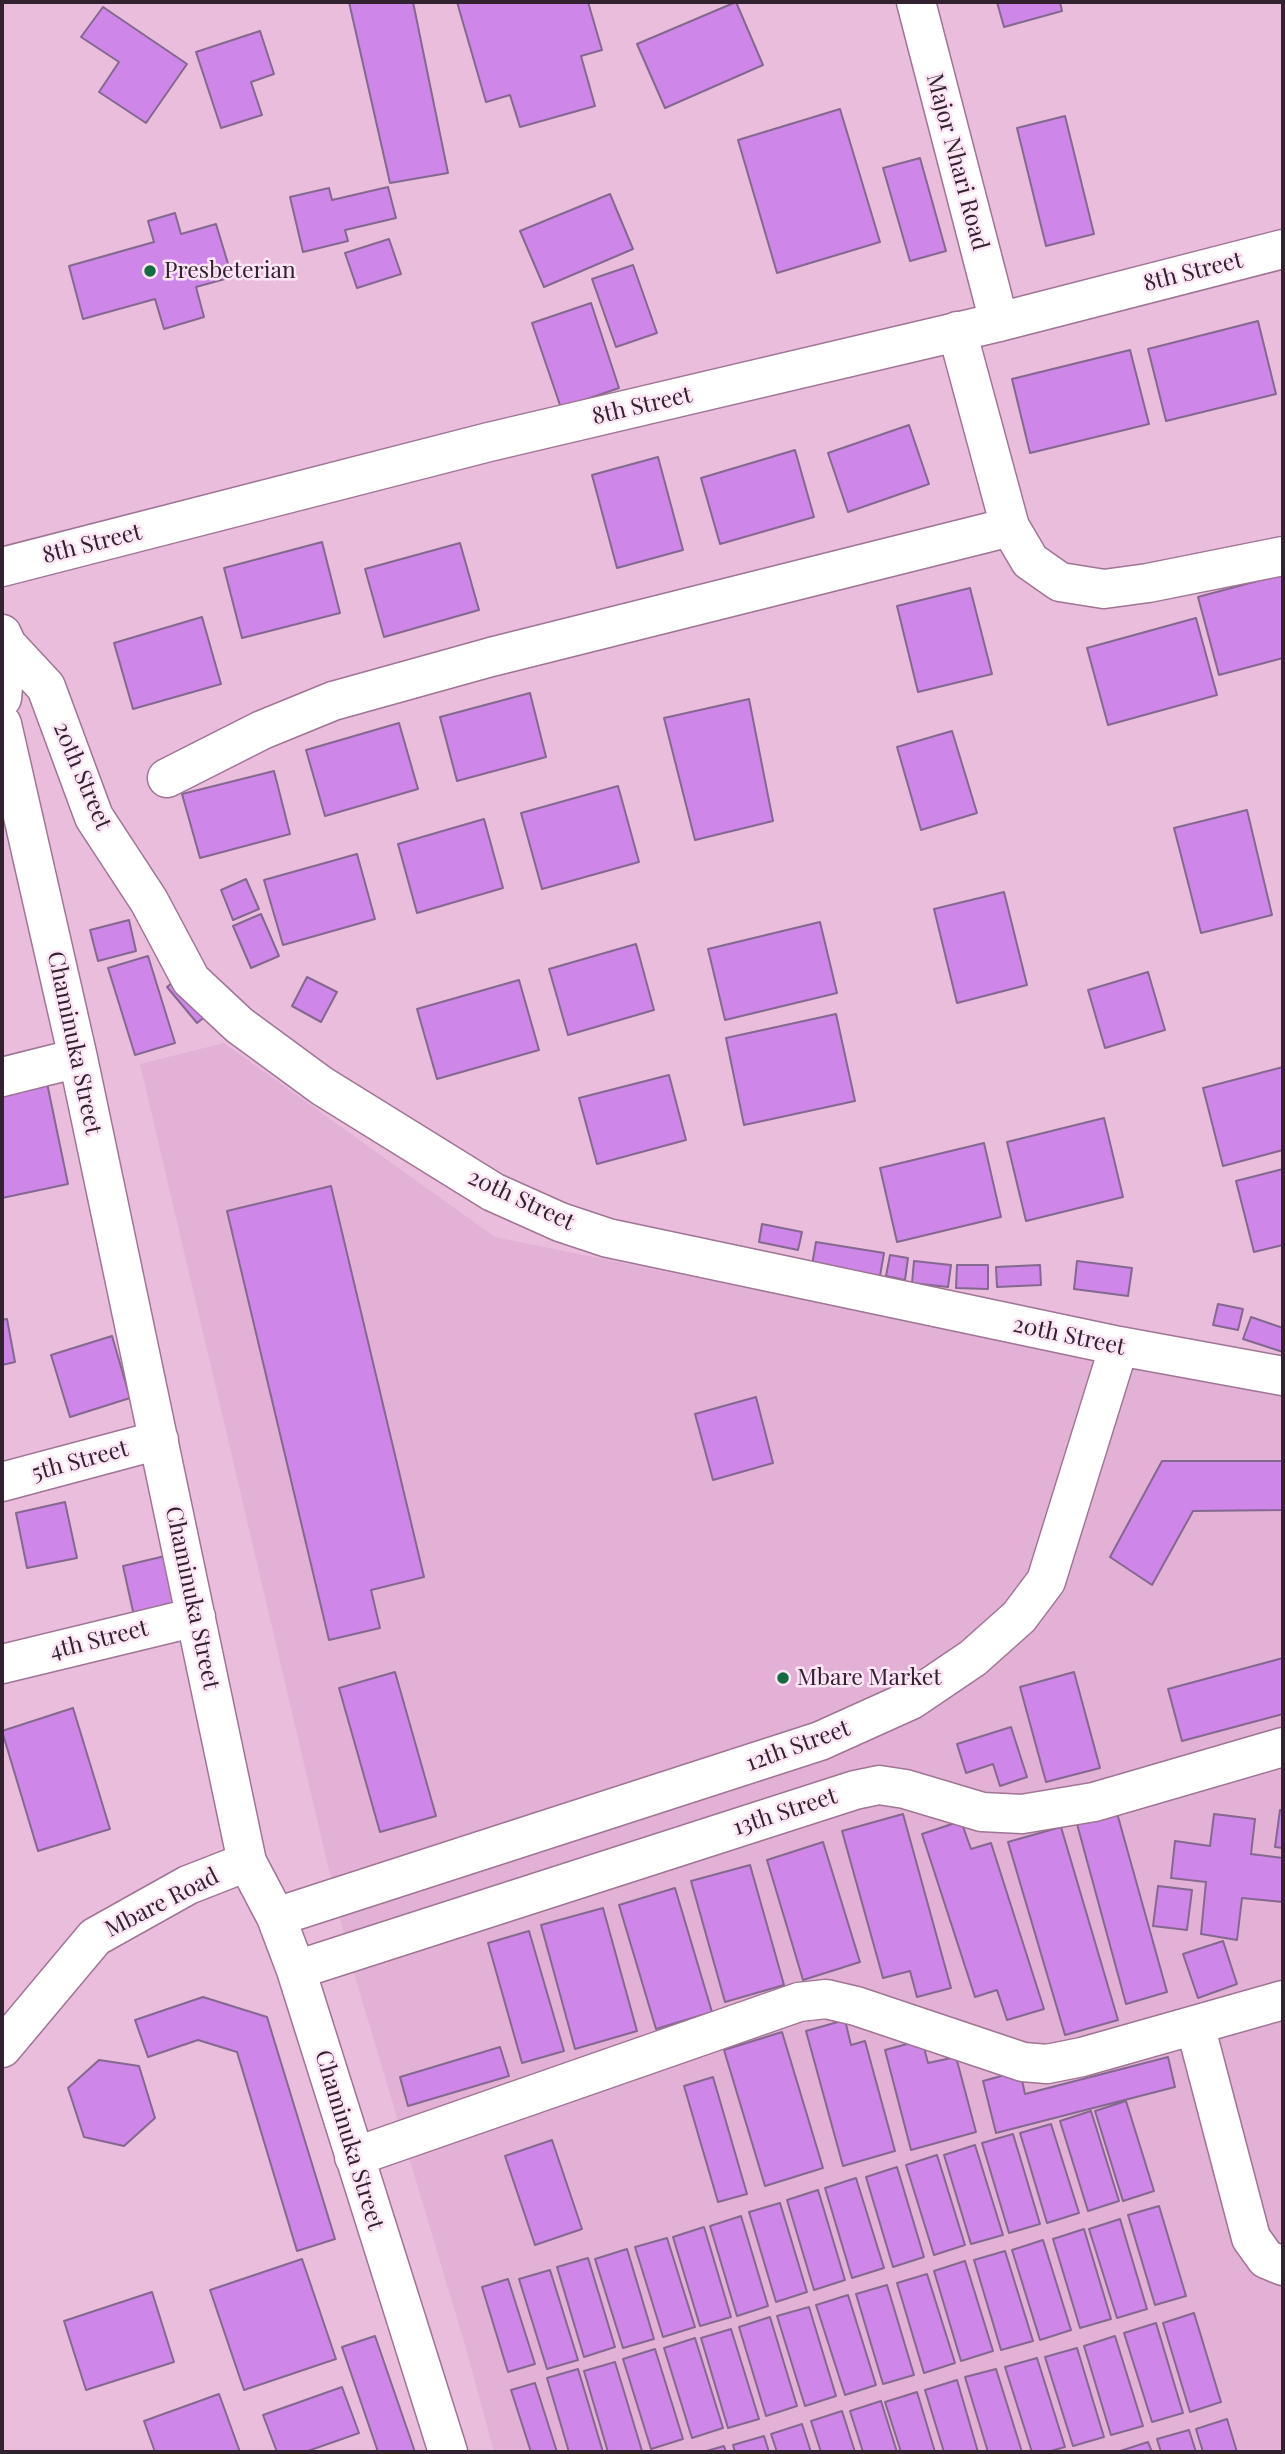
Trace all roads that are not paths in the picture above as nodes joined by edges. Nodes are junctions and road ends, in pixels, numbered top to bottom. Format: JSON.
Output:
{"nodes":[{"id":1,"x":916,"y":2,"type":"edge"},
{"id":2,"x":1283,"y":249,"type":"edge"},
{"id":3,"x":999,"y":322,"type":"junction"},
{"id":4,"x":957,"y":331,"type":"junction"},
{"id":5,"x":1010,"y":527,"type":"junction"},
{"id":6,"x":1283,"y":556,"type":"edge"},
{"id":7,"x":2,"y":567,"type":"edge"},
{"id":8,"x":3,"y":641,"type":"edge"},
{"id":9,"x":2,"y":698,"type":"edge"},
{"id":10,"x":2,"y":724,"type":"edge"},
{"id":11,"x":167,"y":778,"type":"dead end"},
{"id":12,"x":78,"y":1058,"type":"junction"},
{"id":13,"x":2,"y":1077,"type":"edge"},
{"id":14,"x":1119,"y":1346,"type":"junction"},
{"id":15,"x":1283,"y":1376,"type":"edge"},
{"id":16,"x":159,"y":1440,"type":"junction"},
{"id":17,"x":2,"y":1482,"type":"edge"},
{"id":18,"x":196,"y":1616,"type":"junction"},
{"id":19,"x":2,"y":1664,"type":"edge"},
{"id":20,"x":1283,"y":1747,"type":"edge"},
{"id":21,"x":247,"y":1862,"type":"junction"},
{"id":22,"x":276,"y":1917,"type":"junction"},
{"id":23,"x":296,"y":1970,"type":"junction"},
{"id":24,"x":1283,"y":2000,"type":"edge"},
{"id":25,"x":1195,"y":2025,"type":"junction"},
{"id":26,"x":2,"y":2048,"type":"edge"},
{"id":27,"x":354,"y":2157,"type":"junction"},
{"id":28,"x":1283,"y":2266,"type":"edge"},
{"id":29,"x":448,"y":2452,"type":"edge"}],
"edges":[{"from":1,"to":3,"type":"street","name":"Major Nhari Road"},
{"from":2,"to":3,"type":"street","name":"8th Street"},
{"from":3,"to":4,"type":"street","name":"8th Street"},
{"from":4,"to":5,"type":"street"},
{"from":4,"to":7,"type":"street","name":"8th Street"},
{"from":5,"to":6,"type":"street"},
{"from":5,"to":11,"type":"street"},
{"from":8,"to":9,"type":"street"},
{"from":8,"to":14,"type":"street","name":"20th Street"},
{"from":10,"to":12,"type":"street","name":"Chaminuka Street"},
{"from":12,"to":13,"type":"street"},
{"from":12,"to":16,"type":"street","name":"Chaminuka Street"},
{"from":14,"to":15,"type":"street","name":"20th Street"},
{"from":14,"to":22,"type":"street","name":"12th Street"},
{"from":16,"to":17,"type":"street","name":"5th Street"},
{"from":16,"to":18,"type":"street","name":"Chaminuka Street"},
{"from":18,"to":19,"type":"street","name":"4th Street"},
{"from":18,"to":21,"type":"street","name":"Chaminuka Street"},
{"from":20,"to":23,"type":"street","name":"13th Street"},
{"from":21,"to":22,"type":"street","name":"Chaminuka Street"},
{"from":21,"to":26,"type":"street","name":"Mbare Road"},
{"from":22,"to":23,"type":"street","name":"Chaminuka Street"},
{"from":23,"to":27,"type":"street","name":"Chaminuka Street"},
{"from":24,"to":25,"type":"street"},
{"from":25,"to":27,"type":"street"},
{"from":25,"to":28,"type":"street"},
{"from":27,"to":29,"type":"street","name":"Chaminuka Street"}]}
